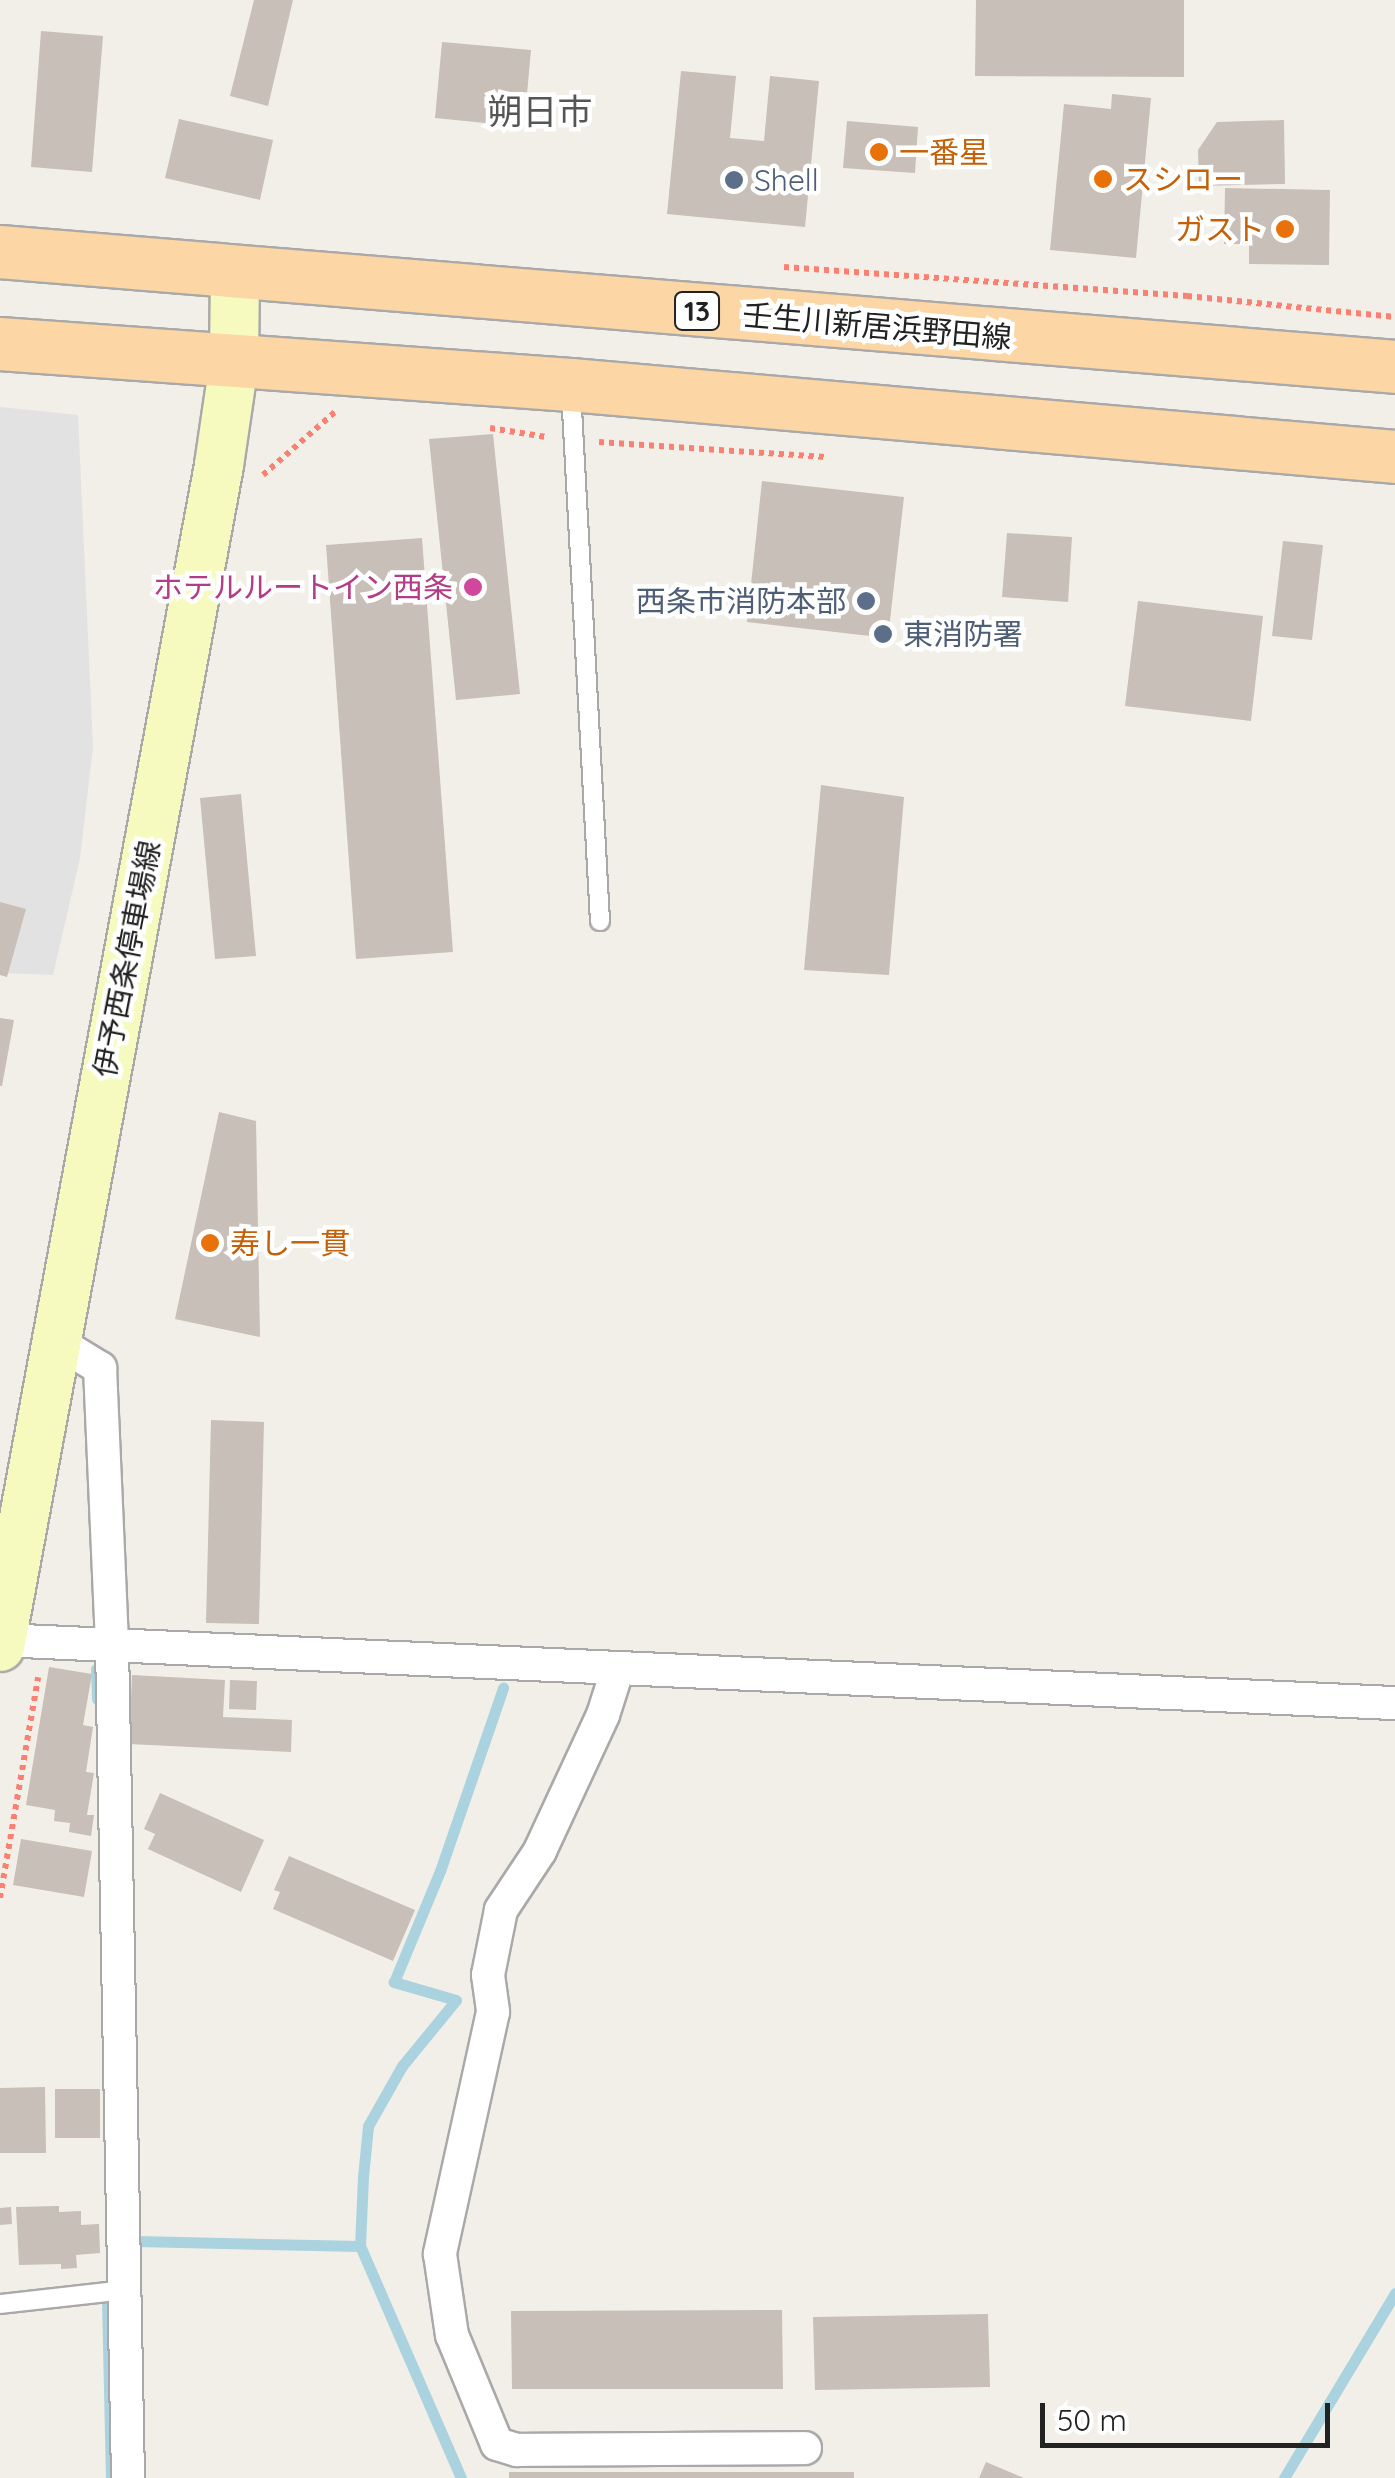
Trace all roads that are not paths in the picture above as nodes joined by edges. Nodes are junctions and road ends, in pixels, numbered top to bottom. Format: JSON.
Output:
{"nodes":[{"id":1,"x":0,"y":252,"type":"edge"},
{"id":2,"x":235,"y":270,"type":"junction"},
{"id":3,"x":0,"y":344,"type":"edge"},
{"id":4,"x":234,"y":364,"type":"junction"},
{"id":5,"x":1395,"y":367,"type":"edge"},
{"id":6,"x":571,"y":385,"type":"junction"},
{"id":7,"x":1395,"y":457,"type":"edge"},
{"id":8,"x":600,"y":920,"type":"dead end"},
{"id":9,"x":56,"y":1341,"type":"junction"},
{"id":10,"x":0,"y":1642,"type":"edge"},
{"id":11,"x":112,"y":1645,"type":"junction"},
{"id":12,"x":618,"y":1668,"type":"junction"},
{"id":13,"x":1395,"y":1703,"type":"edge"},
{"id":14,"x":124,"y":2290,"type":"junction"},
{"id":15,"x":0,"y":2304,"type":"edge"},
{"id":16,"x":804,"y":2448,"type":"dead end"},
{"id":17,"x":128,"y":2478,"type":"edge"}],
"edges":[{"from":1,"to":2,"type":"main road","name":"壬生川新居浜野田線","number":"13"},
{"from":2,"to":4,"type":"main road","name":"伊予西条停車場線"},
{"from":2,"to":5,"type":"main road","name":"壬生川新居浜野田線","number":"13"},
{"from":3,"to":4,"type":"main road"},
{"from":4,"to":6,"type":"main road"},
{"from":4,"to":9,"type":"main road","name":"伊予西条停車場線"},
{"from":6,"to":7,"type":"main road"},
{"from":6,"to":8,"type":"lane"},
{"from":9,"to":10,"type":"main road","name":"伊予西条停車場線"},
{"from":9,"to":11,"type":"street"},
{"from":10,"to":11,"type":"street"},
{"from":11,"to":12,"type":"street"},
{"from":11,"to":14,"type":"street"},
{"from":12,"to":13,"type":"street"},
{"from":12,"to":16,"type":"street"},
{"from":14,"to":15,"type":"lane"},
{"from":14,"to":17,"type":"street"}]}
